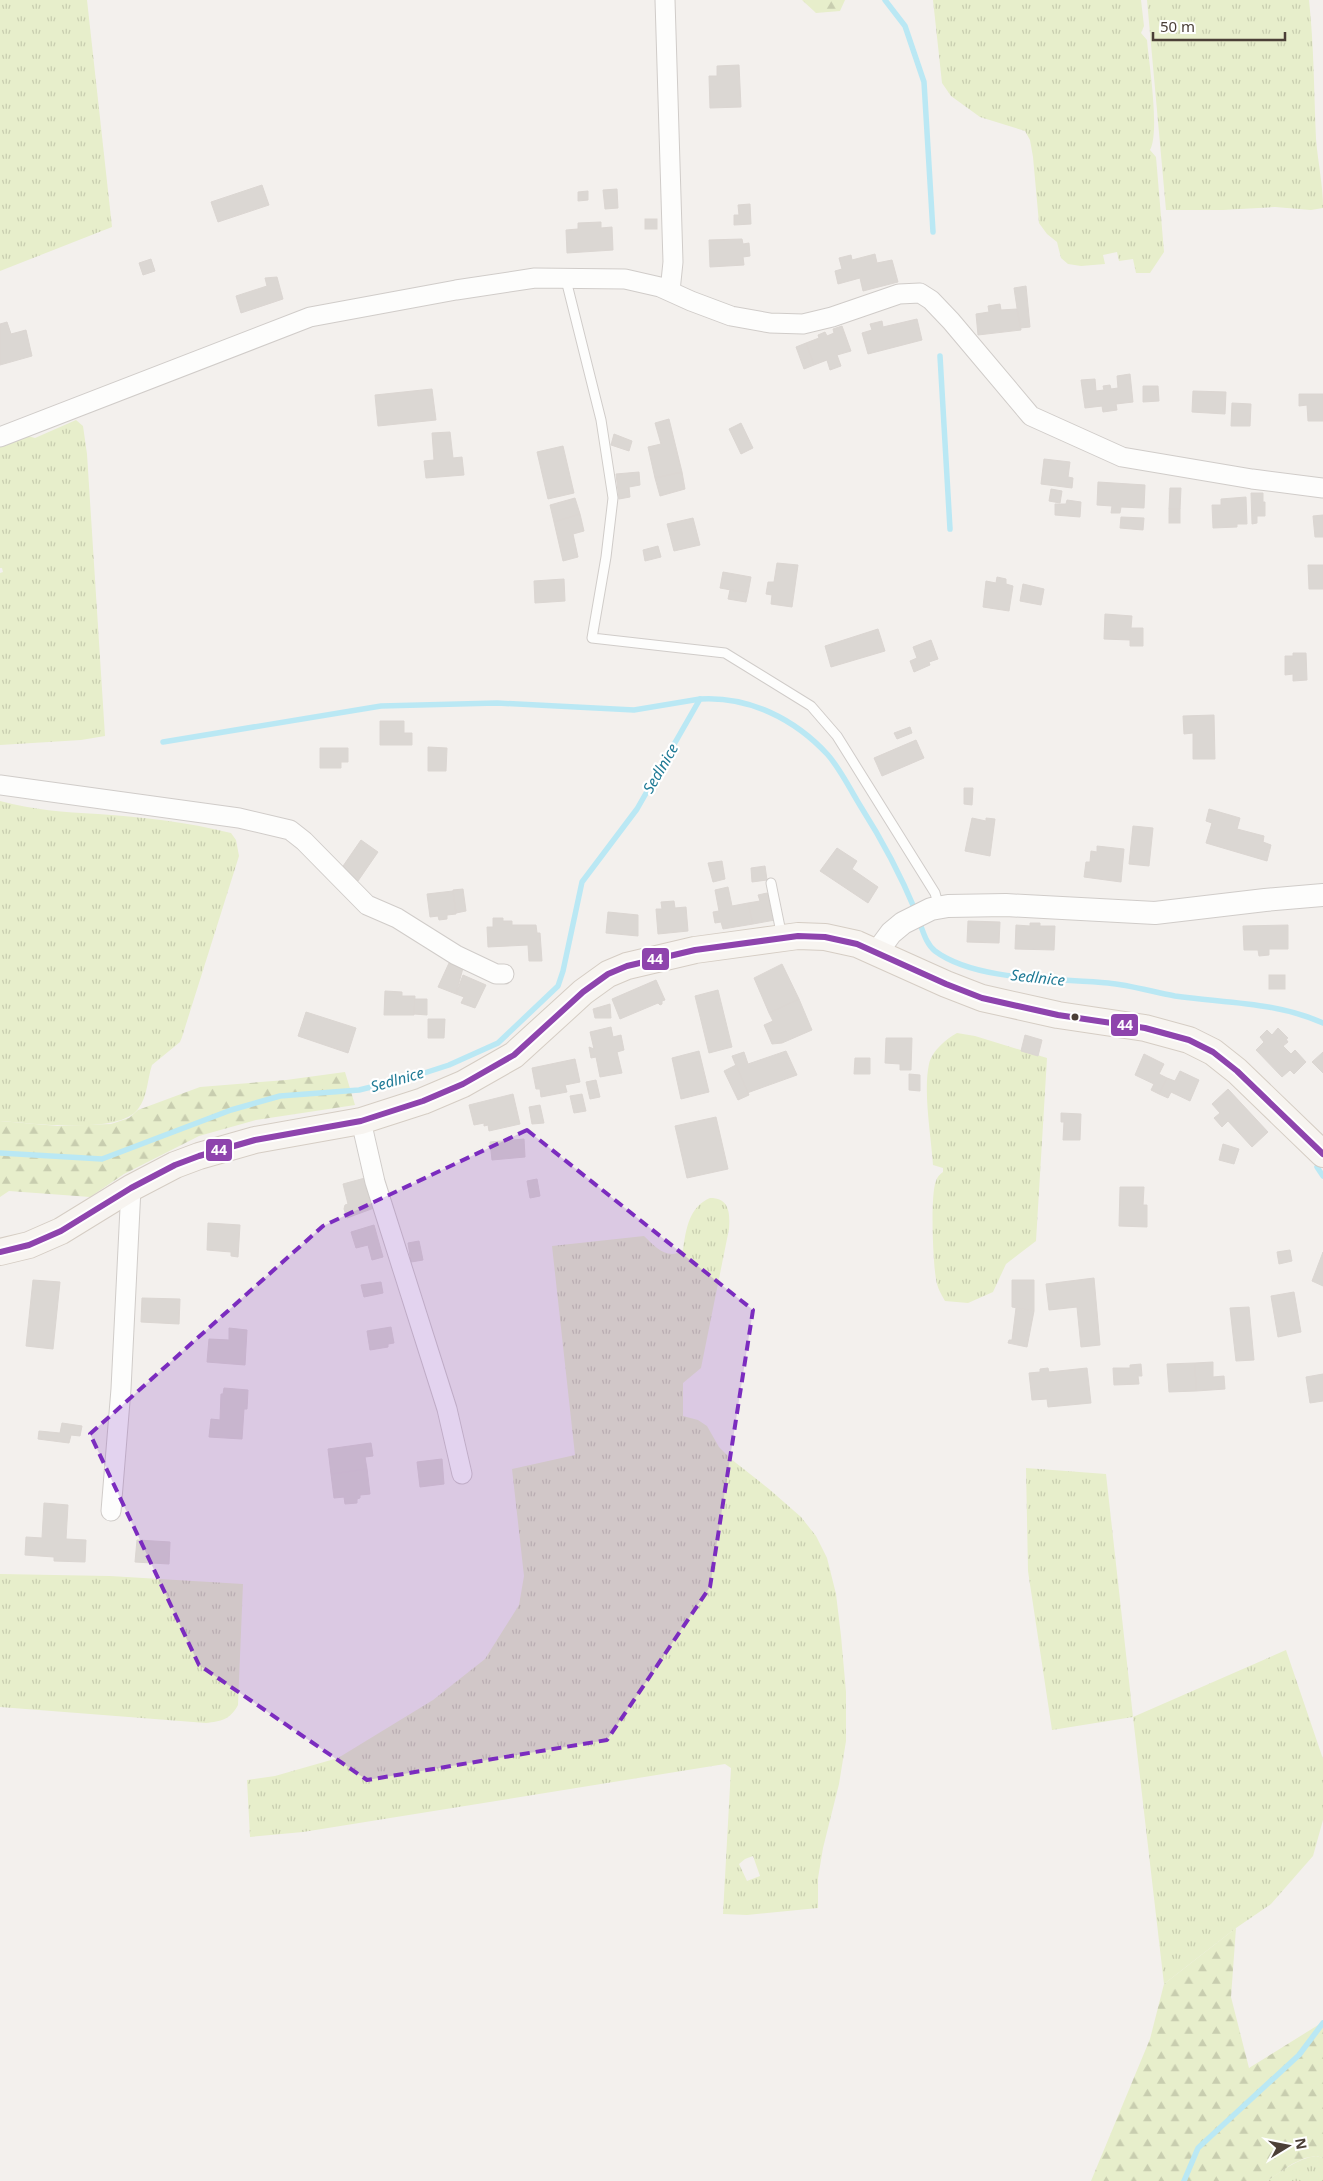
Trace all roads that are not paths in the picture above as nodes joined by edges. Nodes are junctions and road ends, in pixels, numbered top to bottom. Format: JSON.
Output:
{"nodes":[{"id":1,"x":665,"y":0,"type":"edge"},
{"id":2,"x":566,"y":280,"type":"junction"},
{"id":3,"x":670,"y":292,"type":"junction"},
{"id":4,"x":0,"y":437,"type":"edge"},
{"id":5,"x":1323,"y":488,"type":"edge"},
{"id":6,"x":0,"y":785,"type":"edge"},
{"id":7,"x":771,"y":883,"type":"dead end"},
{"id":8,"x":1323,"y":895,"type":"edge"},
{"id":9,"x":935,"y":908,"type":"junction"},
{"id":10,"x":782,"y":937,"type":"junction"},
{"id":11,"x":877,"y":952,"type":"junction"},
{"id":12,"x":504,"y":974,"type":"dead end"},
{"id":13,"x":361,"y":1122,"type":"junction"},
{"id":14,"x":1323,"y":1154,"type":"edge"},
{"id":15,"x":131,"y":1188,"type":"junction"},
{"id":16,"x":0,"y":1252,"type":"edge"},
{"id":17,"x":462,"y":1474,"type":"dead end"},
{"id":18,"x":111,"y":1511,"type":"dead end"}],
"edges":[{"from":1,"to":3,"type":"street"},
{"from":2,"to":3,"type":"street"},
{"from":2,"to":4,"type":"street"},
{"from":2,"to":9,"type":"lane"},
{"from":3,"to":5,"type":"street"},
{"from":6,"to":12,"type":"street"},
{"from":7,"to":10,"type":"lane"},
{"from":8,"to":9,"type":"street"},
{"from":9,"to":11,"type":"street"},
{"from":10,"to":11,"type":"main road"},
{"from":10,"to":13,"type":"main road"},
{"from":11,"to":14,"type":"main road"},
{"from":13,"to":15,"type":"main road"},
{"from":13,"to":17,"type":"street"},
{"from":15,"to":16,"type":"main road"},
{"from":15,"to":18,"type":"street"}]}
